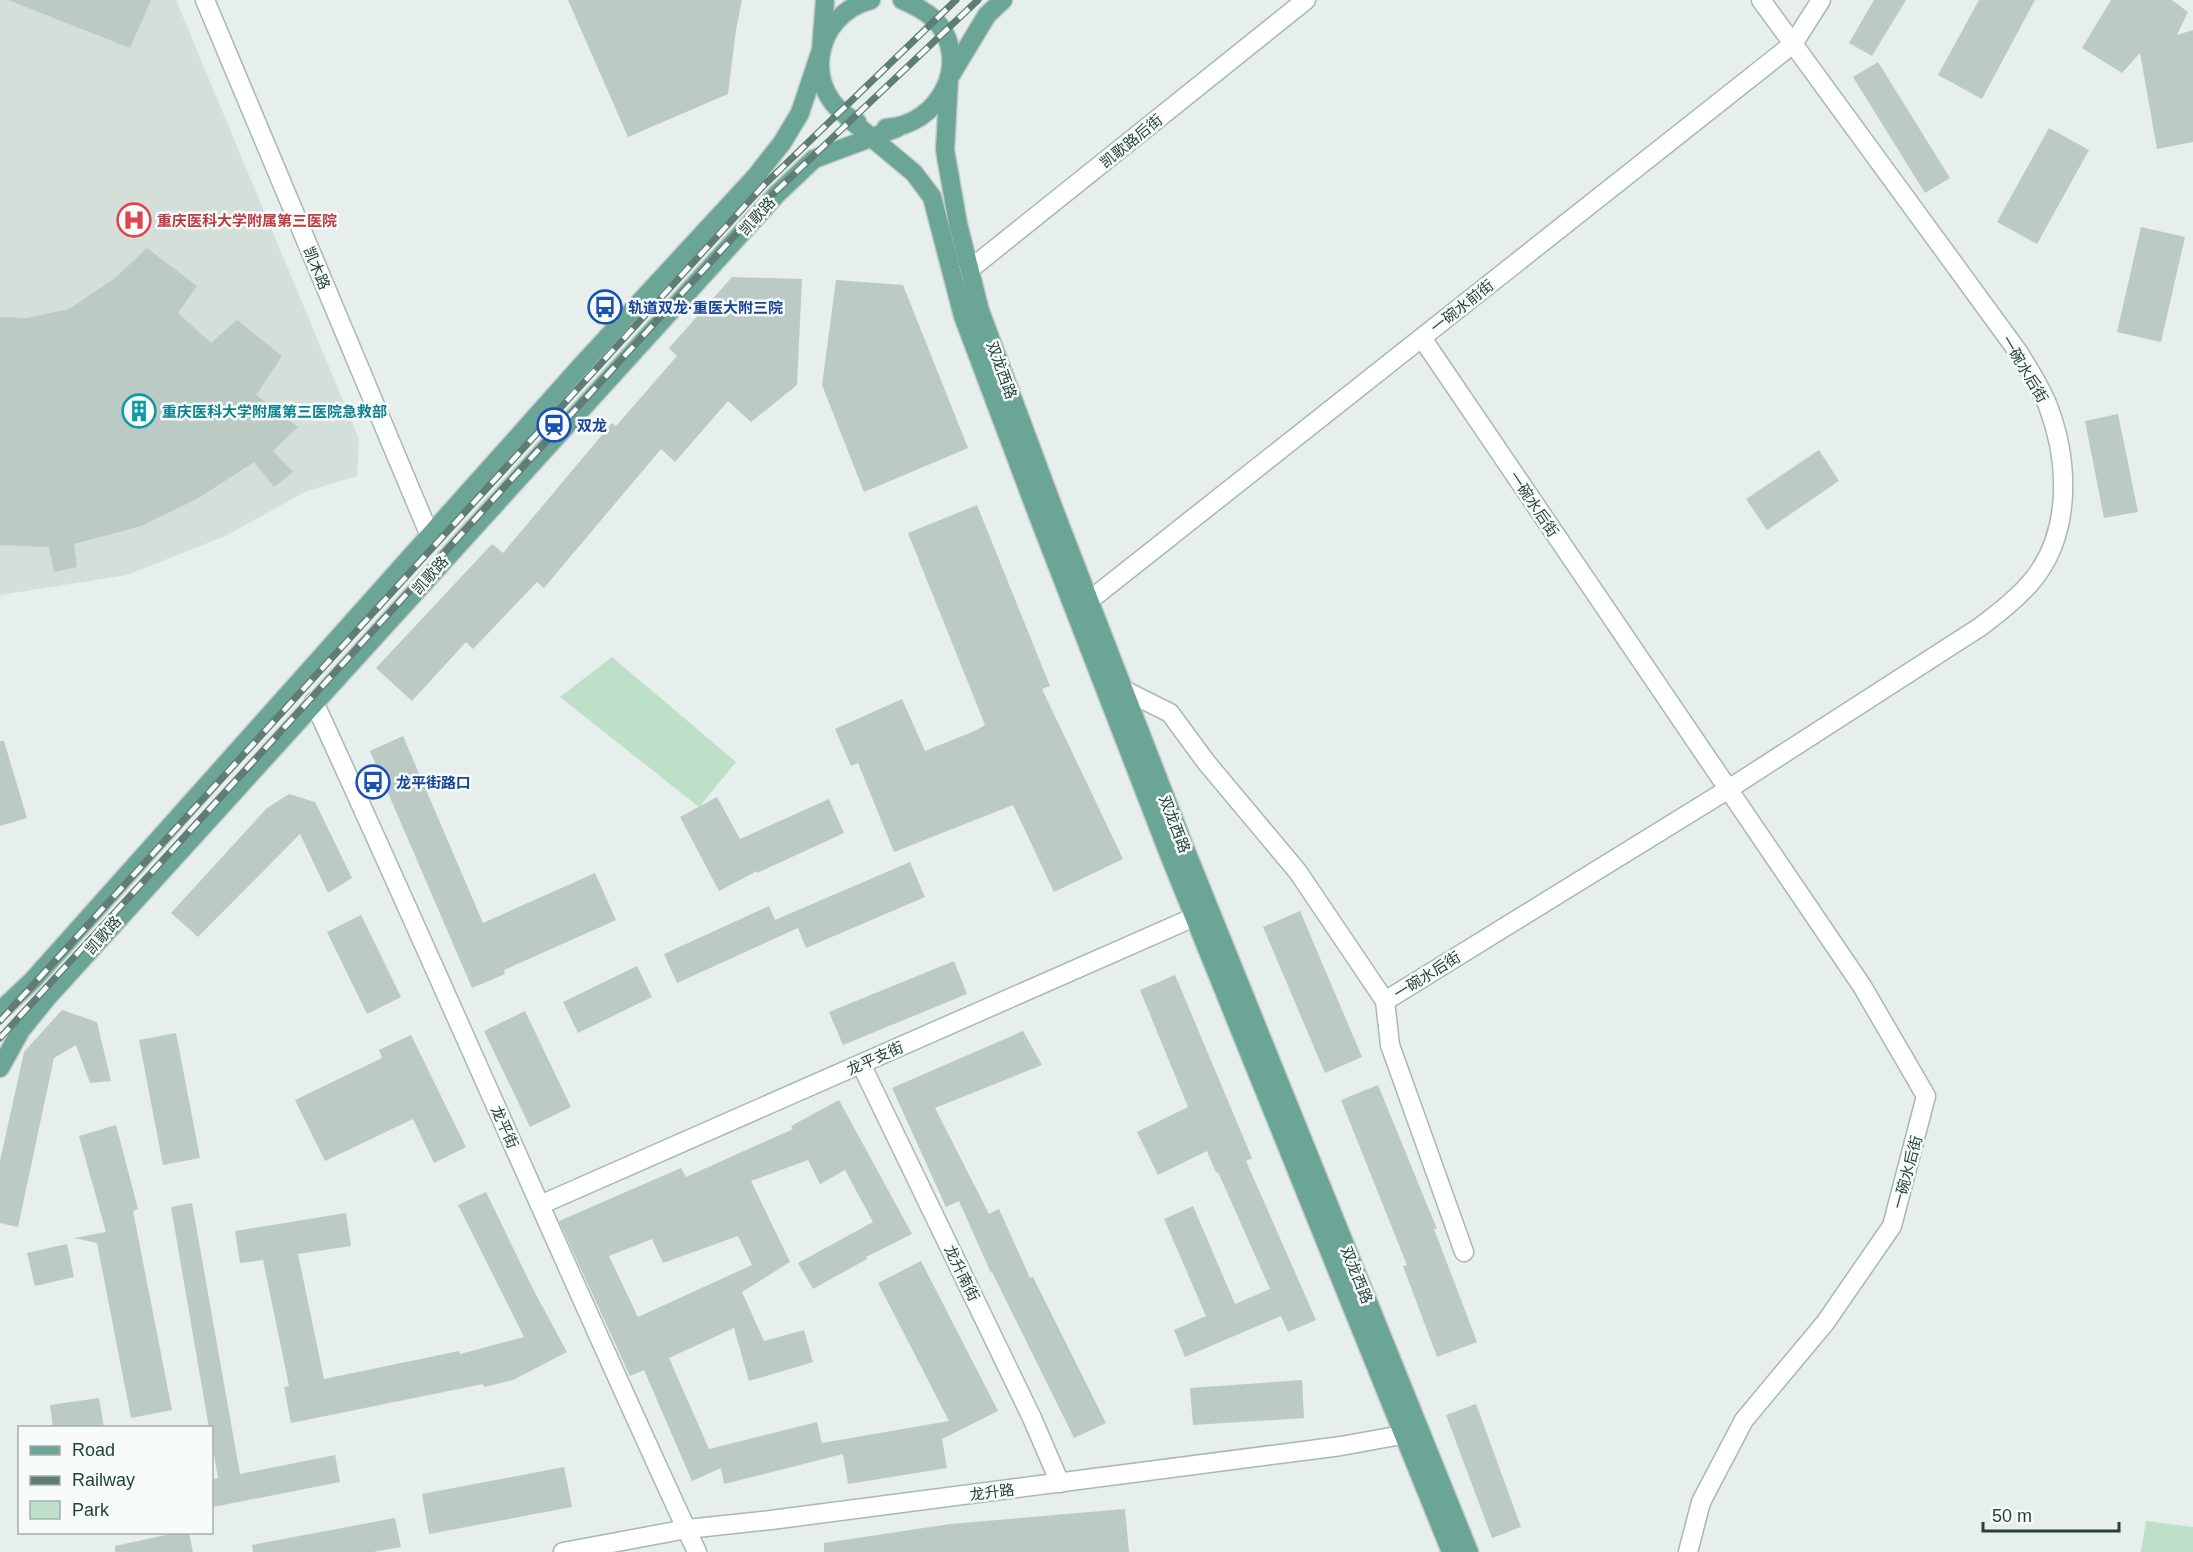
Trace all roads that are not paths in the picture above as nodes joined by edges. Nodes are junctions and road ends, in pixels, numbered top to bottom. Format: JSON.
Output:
{"nodes":[{"id":1,"x":206,"y":0,"type":"edge"},
{"id":2,"x":825,"y":0,"type":"edge"},
{"id":3,"x":872,"y":0,"type":"edge"},
{"id":4,"x":902,"y":0,"type":"edge"},
{"id":5,"x":1003,"y":0,"type":"edge"},
{"id":6,"x":1306,"y":0,"type":"edge"},
{"id":7,"x":1761,"y":0,"type":"edge"},
{"id":8,"x":1821,"y":0,"type":"edge"},
{"id":9,"x":1793,"y":44,"type":"junction"},
{"id":10,"x":821,"y":50,"type":"junction"},
{"id":11,"x":949,"y":78,"type":"junction"},
{"id":12,"x":848,"y":118,"type":"junction"},
{"id":13,"x":897,"y":128,"type":"junction"},
{"id":14,"x":872,"y":137,"type":"junction"},
{"id":15,"x":962,"y":276,"type":"junction"},
{"id":16,"x":1422,"y":338,"type":"junction"},
{"id":17,"x":430,"y":536,"type":"junction"},
{"id":18,"x":1090,"y":600,"type":"junction"},
{"id":19,"x":1124,"y":690,"type":"junction"},
{"id":20,"x":314,"y":702,"type":"junction"},
{"id":21,"x":1728,"y":790,"type":"junction"},
{"id":22,"x":1202,"y":914,"type":"junction"},
{"id":23,"x":1385,"y":1001,"type":"junction"},
{"id":24,"x":0,"y":1011,"type":"edge"},
{"id":25,"x":861,"y":1064,"type":"junction"},
{"id":26,"x":0,"y":1068,"type":"edge"},
{"id":27,"x":540,"y":1205,"type":"junction"},
{"id":28,"x":1464,"y":1252,"type":"dead end"},
{"id":29,"x":1412,"y":1433,"type":"junction"},
{"id":30,"x":1060,"y":1483,"type":"junction"},
{"id":31,"x":687,"y":1529,"type":"junction"},
{"id":32,"x":563,"y":1552,"type":"edge"},
{"id":33,"x":698,"y":1552,"type":"edge"},
{"id":34,"x":1451,"y":1552,"type":"edge"},
{"id":35,"x":1469,"y":1552,"type":"edge"},
{"id":36,"x":1689,"y":1552,"type":"edge"}],
"edges":[{"from":1,"to":17,"type":"street","name":"凯木路"},
{"from":2,"to":10,"type":"main road"},
{"from":3,"to":10,"type":"main road"},
{"from":4,"to":11,"type":"main road","name":"双龙西路"},
{"from":5,"to":11,"type":"main road"},
{"from":6,"to":15,"type":"street","name":"凯歌路后街"},
{"from":7,"to":9,"type":"street","name":"一碗水后街"},
{"from":8,"to":9,"type":"street","name":"一碗水前街"},
{"from":9,"to":16,"type":"street","name":"一碗水前街"},
{"from":9,"to":21,"type":"street","name":"一碗水后街"},
{"from":10,"to":12,"type":"main road","name":"双龙西路"},
{"from":10,"to":17,"type":"main road","name":"凯歌路"},
{"from":11,"to":13,"type":"main road","name":"凯歌路"},
{"from":11,"to":15,"type":"main road","name":"双龙西路"},
{"from":12,"to":13,"type":"main road"},
{"from":12,"to":14,"type":"main road","name":"双龙西路"},
{"from":13,"to":14,"type":"main road","name":"凯歌路"},
{"from":14,"to":15,"type":"main road","name":"双龙西路"},
{"from":14,"to":20,"type":"main road","name":"凯歌路"},
{"from":15,"to":18,"type":"main road","name":"双龙西路"},
{"from":15,"to":22,"type":"main road","name":"双龙西路"},
{"from":16,"to":18,"type":"street","name":"一碗水前街"},
{"from":16,"to":21,"type":"street","name":"一碗水后街"},
{"from":17,"to":24,"type":"main road","name":"凯歌路"},
{"from":18,"to":19,"type":"main road","name":"双龙西路"},
{"from":19,"to":22,"type":"main road","name":"双龙西路"},
{"from":19,"to":23,"type":"street","name":"一碗水后街"},
{"from":20,"to":26,"type":"main road","name":"凯歌路"},
{"from":20,"to":27,"type":"street","name":"龙平街"},
{"from":21,"to":23,"type":"street","name":"一碗水后街"},
{"from":21,"to":36,"type":"street","name":"一碗水后街"},
{"from":22,"to":25,"type":"street","name":"龙平支街"},
{"from":22,"to":29,"type":"main road","name":"双龙西路"},
{"from":23,"to":28,"type":"street"},
{"from":25,"to":27,"type":"street","name":"龙平支街"},
{"from":25,"to":30,"type":"street","name":"龙升南街"},
{"from":27,"to":31,"type":"street","name":"龙平街"},
{"from":29,"to":30,"type":"street","name":"龙升路"},
{"from":29,"to":34,"type":"main road","name":"双龙西路"},
{"from":29,"to":35,"type":"main road","name":"双龙西路"},
{"from":30,"to":31,"type":"street","name":"龙升路"},
{"from":31,"to":32,"type":"street","name":"龙升路"},
{"from":31,"to":33,"type":"street","name":"龙平街"}]}
